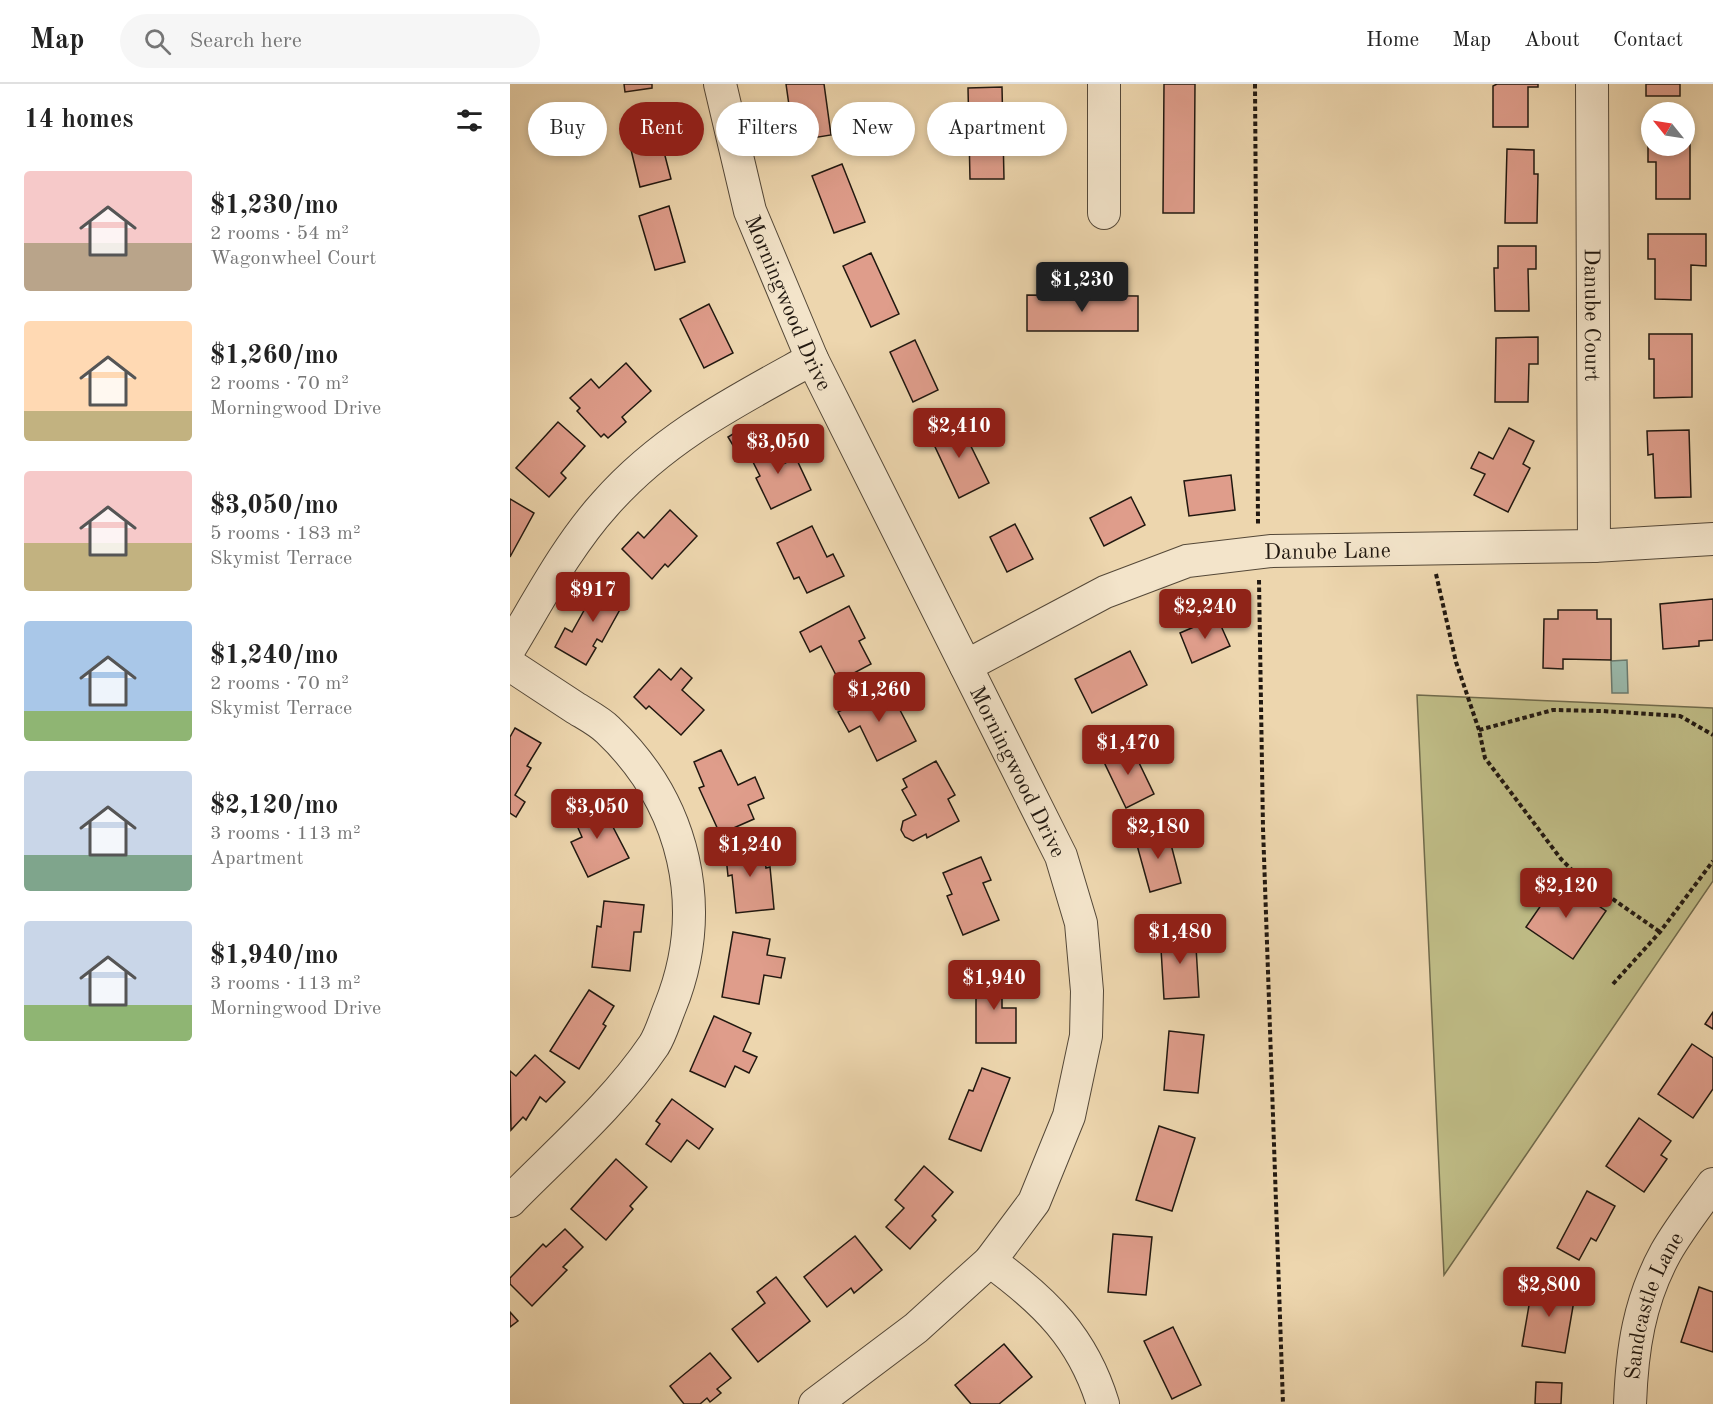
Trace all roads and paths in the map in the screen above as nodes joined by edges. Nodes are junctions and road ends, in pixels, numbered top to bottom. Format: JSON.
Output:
{"nodes":[{"id":1,"x":720,"y":84,"type":"edge"},
{"id":2,"x":1104,"y":84,"type":"edge"},
{"id":3,"x":1255,"y":84,"type":"edge"},
{"id":4,"x":1592,"y":84,"type":"edge"},
{"id":5,"x":1104,"y":213,"type":"dead end"},
{"id":6,"x":812,"y":359,"type":"junction"},
{"id":7,"x":1713,"y":539,"type":"edge"},
{"id":8,"x":1594,"y":546,"type":"junction"},
{"id":9,"x":1432,"y":549,"type":"junction"},
{"id":10,"x":1258,"y":552,"type":"junction"},
{"id":11,"x":510,"y":648,"type":"edge"},
{"id":12,"x":510,"y":664,"type":"edge"},
{"id":13,"x":966,"y":666,"type":"junction"},
{"id":14,"x":1479,"y":730,"type":"junction"},
{"id":15,"x":1713,"y":735,"type":"edge"},
{"id":16,"x":1713,"y":861,"type":"edge"},
{"id":17,"x":1660,"y":932,"type":"junction"},
{"id":18,"x":1613,"y":984,"type":"dead end"},
{"id":19,"x":1713,"y":1184,"type":"edge"},
{"id":20,"x":510,"y":1202,"type":"edge"},
{"id":21,"x":990,"y":1261,"type":"junction"},
{"id":22,"x":816,"y":1404,"type":"edge"},
{"id":23,"x":1103,"y":1404,"type":"edge"},
{"id":24,"x":1283,"y":1404,"type":"edge"},
{"id":25,"x":1630,"y":1404,"type":"edge"}],
"edges":[{"from":1,"to":6,"type":"street","name":"Morningwood Drive"},
{"from":2,"to":5,"type":"street"},
{"from":3,"to":10,"type":"path"},
{"from":4,"to":8,"type":"street","name":"Danube Court"},
{"from":6,"to":11,"type":"street"},
{"from":6,"to":13,"type":"street","name":"Morningwood Drive"},
{"from":7,"to":8,"type":"street","name":"Danube Lane"},
{"from":8,"to":9,"type":"street","name":"Danube Lane"},
{"from":9,"to":10,"type":"street","name":"Danube Lane"},
{"from":9,"to":14,"type":"path"},
{"from":10,"to":13,"type":"street","name":"Danube Lane"},
{"from":10,"to":24,"type":"path"},
{"from":12,"to":20,"type":"street"},
{"from":13,"to":21,"type":"street","name":"Morningwood Drive"},
{"from":14,"to":15,"type":"path"},
{"from":14,"to":17,"type":"path"},
{"from":16,"to":17,"type":"path"},
{"from":17,"to":18,"type":"path"},
{"from":19,"to":25,"type":"street","name":"Sandcastle Lane"},
{"from":21,"to":22,"type":"street","name":"Morningwood Drive"},
{"from":21,"to":23,"type":"street"}]}
